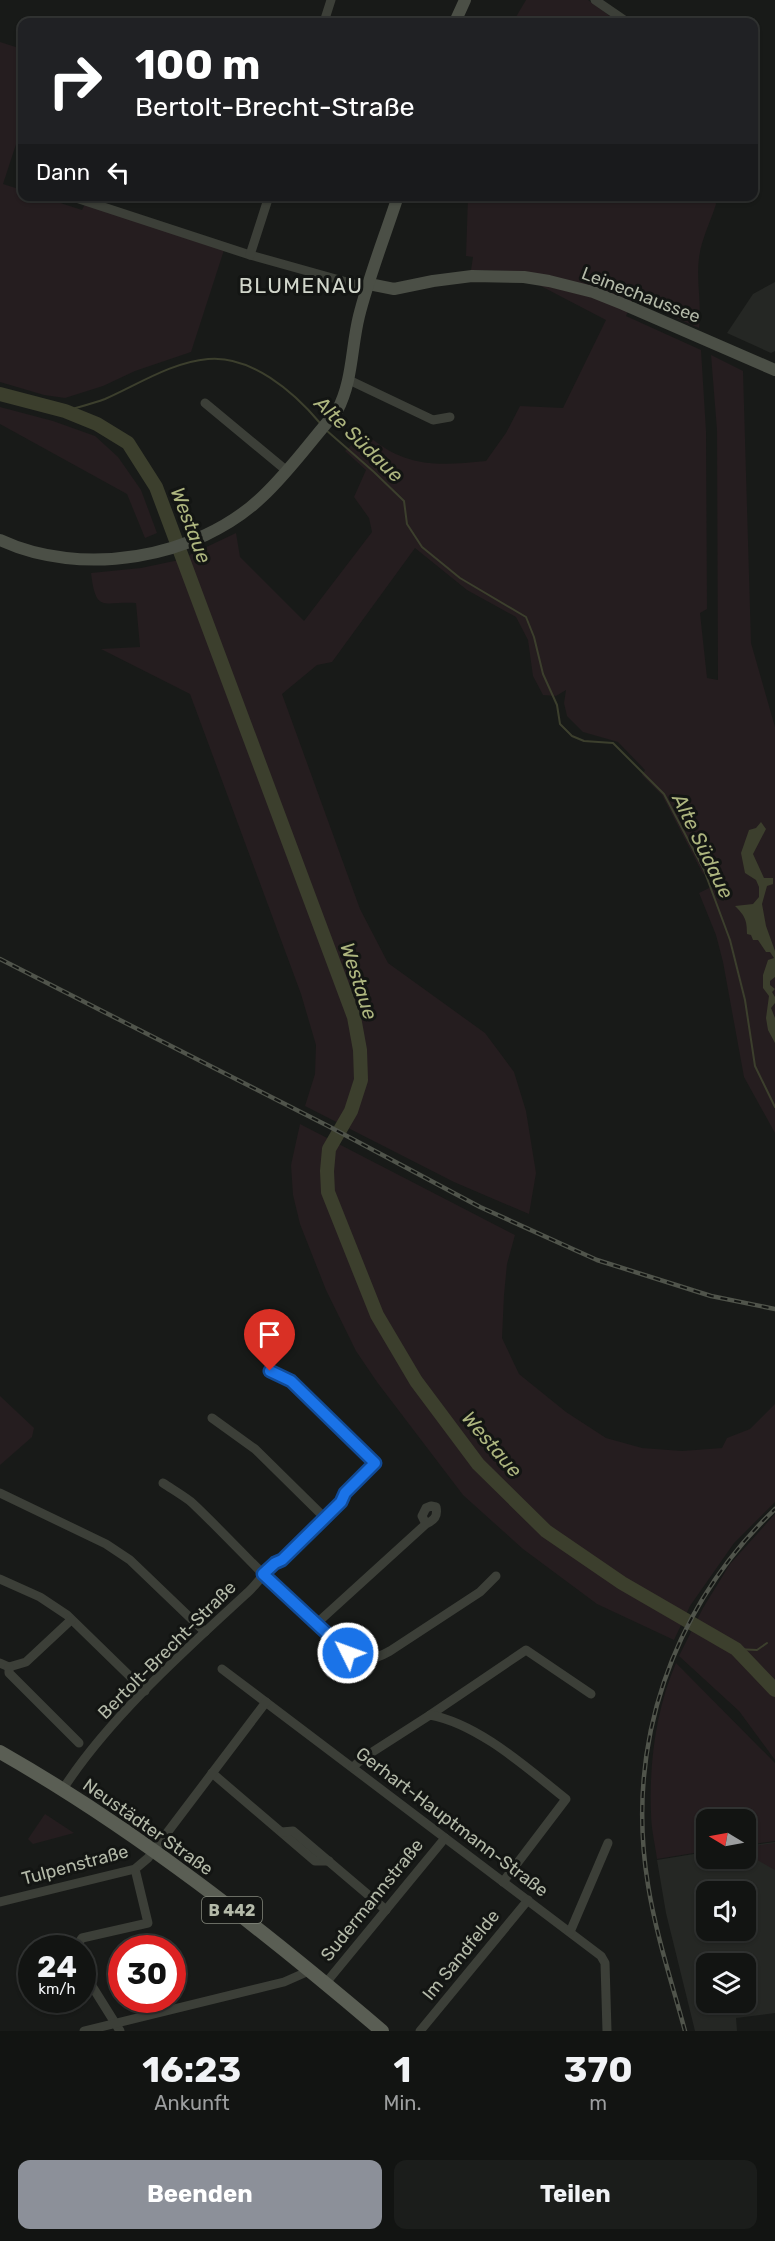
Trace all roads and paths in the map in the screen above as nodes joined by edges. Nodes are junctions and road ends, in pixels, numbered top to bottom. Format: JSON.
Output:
{"nodes":[{"id":1,"x":332,"y":0,"type":"edge"},
{"id":2,"x":465,"y":0,"type":"edge"},
{"id":3,"x":595,"y":0,"type":"edge"},
{"id":4,"x":325,"y":18,"type":"edge"},
{"id":5,"x":457,"y":18,"type":"edge"},
{"id":6,"x":621,"y":18,"type":"edge"},
{"id":7,"x":85,"y":201,"type":"edge"},
{"id":8,"x":267,"y":201,"type":"edge"},
{"id":9,"x":396,"y":201,"type":"edge"},
{"id":10,"x":250,"y":255,"type":"junction"},
{"id":11,"x":369,"y":286,"type":"junction"},
{"id":12,"x":775,"y":370,"type":"edge"},
{"id":13,"x":349,"y":380,"type":"junction"},
{"id":14,"x":205,"y":402,"type":"dead end"},
{"id":15,"x":450,"y":417,"type":"dead end"},
{"id":16,"x":287,"y":471,"type":"junction"},
{"id":17,"x":0,"y":540,"type":"edge"},
{"id":18,"x":270,"y":1371,"type":"dead end"},
{"id":19,"x":212,"y":1418,"type":"dead end"},
{"id":20,"x":163,"y":1483,"type":"dead end"},
{"id":21,"x":3,"y":1498,"type":"edge"},
{"id":22,"x":324,"y":1517,"type":"junction"},
{"id":23,"x":426,"y":1524,"type":"dead end"},
{"id":24,"x":263,"y":1574,"type":"junction"},
{"id":25,"x":496,"y":1576,"type":"dead end"},
{"id":26,"x":0,"y":1579,"type":"edge"},
{"id":27,"x":71,"y":1620,"type":"junction"},
{"id":28,"x":316,"y":1624,"type":"junction"},
{"id":29,"x":205,"y":1632,"type":"junction"},
{"id":30,"x":4,"y":1665,"type":"edge"},
{"id":31,"x":222,"y":1669,"type":"dead end"},
{"id":32,"x":146,"y":1691,"type":"junction"},
{"id":33,"x":591,"y":1694,"type":"dead end"},
{"id":34,"x":266,"y":1702,"type":"junction"},
{"id":35,"x":430,"y":1715,"type":"junction"},
{"id":36,"x":79,"y":1743,"type":"dead end"},
{"id":37,"x":0,"y":1752,"type":"edge"},
{"id":38,"x":352,"y":1767,"type":"junction"},
{"id":39,"x":212,"y":1773,"type":"junction"},
{"id":40,"x":63,"y":1789,"type":"junction"},
{"id":41,"x":445,"y":1838,"type":"junction"},
{"id":42,"x":608,"y":1843,"type":"dead end"},
{"id":43,"x":153,"y":1851,"type":"junction"},
{"id":44,"x":135,"y":1869,"type":"junction"},
{"id":45,"x":503,"y":1882,"type":"junction"},
{"id":46,"x":528,"y":1900,"type":"junction"},
{"id":47,"x":0,"y":1902,"type":"edge"},
{"id":48,"x":386,"y":1910,"type":"junction"},
{"id":49,"x":570,"y":1932,"type":"junction"},
{"id":50,"x":95,"y":1935,"type":"edge"},
{"id":51,"x":309,"y":1971,"type":"junction"},
{"id":52,"x":325,"y":1984,"type":"junction"},
{"id":53,"x":96,"y":1993,"type":"edge"},
{"id":54,"x":117,"y":2027,"type":"edge"},
{"id":55,"x":380,"y":2030,"type":"edge"},
{"id":56,"x":84,"y":2031,"type":"edge"},
{"id":57,"x":420,"y":2031,"type":"edge"},
{"id":58,"x":607,"y":2031,"type":"edge"}],
"edges":[{"from":1,"to":4,"type":"street"},
{"from":2,"to":5,"type":"street"},
{"from":3,"to":6,"type":"street"},
{"from":7,"to":10,"type":"street"},
{"from":8,"to":10,"type":"street"},
{"from":9,"to":11,"type":"street"},
{"from":10,"to":11,"type":"street"},
{"from":11,"to":12,"type":"street","name":"Leinechaussee"},
{"from":11,"to":13,"type":"street"},
{"from":13,"to":15,"type":"street"},
{"from":13,"to":16,"type":"street"},
{"from":14,"to":16,"type":"street"},
{"from":16,"to":17,"type":"street"},
{"from":18,"to":22,"type":"street","name":"Bertolt-Brecht-Straße"},
{"from":19,"to":22,"type":"street"},
{"from":20,"to":24,"type":"street"},
{"from":21,"to":29,"type":"street"},
{"from":22,"to":24,"type":"street","name":"Bertolt-Brecht-Straße"},
{"from":23,"to":28,"type":"street"},
{"from":24,"to":28,"type":"street"},
{"from":24,"to":29,"type":"street","name":"Bertolt-Brecht-Straße"},
{"from":25,"to":28,"type":"street"},
{"from":26,"to":27,"type":"street"},
{"from":27,"to":30,"type":"street"},
{"from":27,"to":32,"type":"street"},
{"from":29,"to":32,"type":"street","name":"Bertolt-Brecht-Straße"},
{"from":30,"to":36,"type":"street"},
{"from":31,"to":34,"type":"street","name":"Gerhart-Hauptmann-Straße"},
{"from":32,"to":40,"type":"street","name":"Bertolt-Brecht-Straße"},
{"from":33,"to":35,"type":"street"},
{"from":34,"to":38,"type":"street","name":"Gerhart-Hauptmann-Straße"},
{"from":34,"to":39,"type":"street","name":"Tulpenstraße"},
{"from":35,"to":38,"type":"street"},
{"from":35,"to":45,"type":"street"},
{"from":37,"to":40,"type":"main road","name":"Neustädter Straße","number":"B 442"},
{"from":38,"to":41,"type":"street","name":"Gerhart-Hauptmann-Straße"},
{"from":39,"to":43,"type":"street","name":"Tulpenstraße"},
{"from":39,"to":48,"type":"street"},
{"from":40,"to":43,"type":"main road","name":"Neustädter Straße","number":"B 442"},
{"from":41,"to":45,"type":"street","name":"Gerhart-Hauptmann-Straße"},
{"from":41,"to":48,"type":"street","name":"Sudermannstraße"},
{"from":42,"to":49,"type":"street"},
{"from":43,"to":44,"type":"street","name":"Tulpenstraße"},
{"from":43,"to":51,"type":"main road","name":"Neustädter Straße","number":"B 442"},
{"from":44,"to":47,"type":"street","name":"Tulpenstraße"},
{"from":44,"to":50,"type":"street"},
{"from":45,"to":46,"type":"street","name":"Gerhart-Hauptmann-Straße"},
{"from":46,"to":49,"type":"street","name":"Gerhart-Hauptmann-Straße"},
{"from":46,"to":57,"type":"street","name":"Im Sandfelde"},
{"from":48,"to":52,"type":"street","name":"Sudermannstraße"},
{"from":49,"to":58,"type":"street","name":"Gerhart-Hauptmann-Straße"},
{"from":51,"to":52,"type":"main road","name":"Neustädter Straße","number":"B 442"},
{"from":51,"to":54,"type":"street"},
{"from":52,"to":55,"type":"main road","name":"Neustädter Straße","number":"B 442"},
{"from":53,"to":54,"type":"street"},
{"from":54,"to":56,"type":"street"}]}
